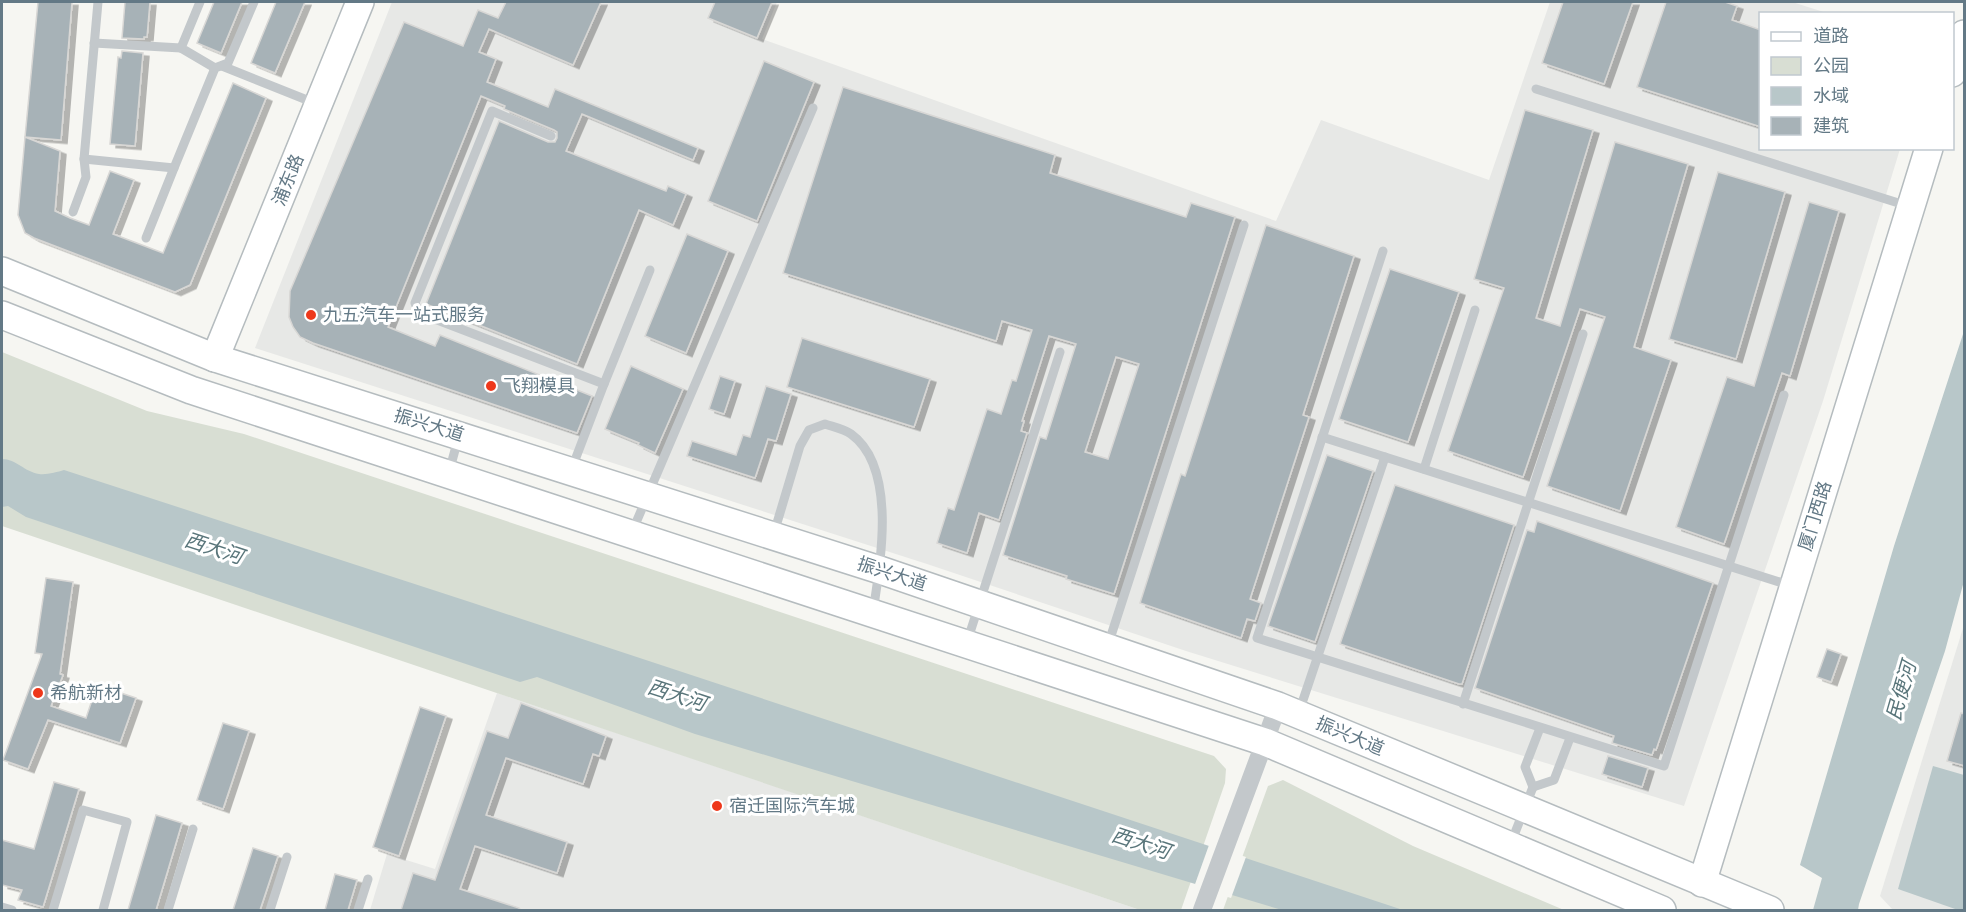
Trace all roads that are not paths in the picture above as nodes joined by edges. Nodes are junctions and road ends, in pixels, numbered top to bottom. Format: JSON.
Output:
{"nodes":[{"id":1,"x":98,"y":2,"type":"edge"},
{"id":2,"x":200,"y":2,"type":"edge"},
{"id":3,"x":254,"y":2,"type":"edge"},
{"id":4,"x":360,"y":2,"type":"edge"},
{"id":5,"x":1965,"y":34,"type":"edge"},
{"id":6,"x":94,"y":43,"type":"junction"},
{"id":7,"x":181,"y":48,"type":"junction"},
{"id":8,"x":218,"y":67,"type":"junction"},
{"id":9,"x":1954,"y":70,"type":"edge"},
{"id":10,"x":1536,"y":89,"type":"dead end"},
{"id":11,"x":318,"y":104,"type":"junction"},
{"id":12,"x":813,"y":108,"type":"dead end"},
{"id":13,"x":551,"y":136,"type":"dead end"},
{"id":14,"x":1928,"y":150,"type":"edge"},
{"id":15,"x":84,"y":159,"type":"junction"},
{"id":16,"x":174,"y":168,"type":"junction"},
{"id":17,"x":1911,"y":207,"type":"junction"},
{"id":18,"x":73,"y":212,"type":"dead end"},
{"id":19,"x":1244,"y":225,"type":"dead end"},
{"id":20,"x":146,"y":238,"type":"dead end"},
{"id":21,"x":1383,"y":251,"type":"dead end"},
{"id":22,"x":650,"y":270,"type":"dead end"},
{"id":23,"x":2,"y":271,"type":"edge"},
{"id":24,"x":1475,"y":310,"type":"dead end"},
{"id":25,"x":2,"y":315,"type":"edge"},
{"id":26,"x":1583,"y":334,"type":"dead end"},
{"id":27,"x":1060,"y":352,"type":"dead end"},
{"id":28,"x":215,"y":358,"type":"junction"},
{"id":29,"x":604,"y":384,"type":"junction"},
{"id":30,"x":1785,"y":396,"type":"dead end"},
{"id":31,"x":460,"y":434,"type":"junction"},
{"id":32,"x":1322,"y":437,"type":"junction"},
{"id":33,"x":1385,"y":457,"type":"junction"},
{"id":34,"x":1424,"y":469,"type":"junction"},
{"id":35,"x":571,"y":470,"type":"junction"},
{"id":36,"x":448,"y":474,"type":"junction"},
{"id":37,"x":648,"y":496,"type":"junction"},
{"id":38,"x":1528,"y":502,"type":"junction"},
{"id":39,"x":631,"y":534,"type":"junction"},
{"id":40,"x":773,"y":536,"type":"junction"},
{"id":41,"x":1729,"y":566,"type":"junction"},
{"id":42,"x":880,"y":570,"type":"junction"},
{"id":43,"x":1794,"y":586,"type":"junction"},
{"id":44,"x":980,"y":603,"type":"junction"},
{"id":45,"x":873,"y":613,"type":"junction"},
{"id":46,"x":966,"y":644,"type":"junction"},
{"id":47,"x":1108,"y":647,"type":"junction"},
{"id":48,"x":1317,"y":657,"type":"junction"},
{"id":49,"x":1462,"y":704,"type":"junction"},
{"id":50,"x":1288,"y":710,"type":"junction"},
{"id":51,"x":1539,"y":728,"type":"junction"},
{"id":52,"x":1570,"y":738,"type":"junction"},
{"id":53,"x":1264,"y":742,"type":"junction"},
{"id":54,"x":1529,"y":798,"type":"junction"},
{"id":55,"x":194,"y":829,"type":"dead end"},
{"id":56,"x":1509,"y":846,"type":"junction"},
{"id":57,"x":287,"y":857,"type":"dead end"},
{"id":58,"x":368,"y":879,"type":"dead end"},
{"id":59,"x":1702,"y":883,"type":"junction"},
{"id":60,"x":2,"y":907,"type":"edge"},
{"id":61,"x":12,"y":910,"type":"edge"},
{"id":62,"x":53,"y":910,"type":"edge"},
{"id":63,"x":103,"y":910,"type":"edge"},
{"id":64,"x":168,"y":910,"type":"edge"},
{"id":65,"x":270,"y":910,"type":"edge"},
{"id":66,"x":358,"y":910,"type":"edge"},
{"id":67,"x":1202,"y":910,"type":"edge"},
{"id":68,"x":1662,"y":910,"type":"edge"},
{"id":69,"x":1770,"y":910,"type":"edge"}],
"edges":[{"from":1,"to":6,"type":"lane"},
{"from":2,"to":7,"type":"lane"},
{"from":3,"to":8,"type":"lane"},
{"from":4,"to":11,"type":"main road","name":"浦东路"},
{"from":5,"to":9,"type":"main road"},
{"from":6,"to":7,"type":"lane"},
{"from":6,"to":15,"type":"lane"},
{"from":7,"to":8,"type":"lane"},
{"from":8,"to":11,"type":"lane"},
{"from":8,"to":16,"type":"lane"},
{"from":10,"to":17,"type":"lane"},
{"from":11,"to":28,"type":"main road","name":"浦东路"},
{"from":12,"to":37,"type":"lane"},
{"from":13,"to":29,"type":"lane"},
{"from":14,"to":17,"type":"main road","name":"厦门西路"},
{"from":15,"to":16,"type":"lane"},
{"from":15,"to":18,"type":"lane"},
{"from":16,"to":20,"type":"lane"},
{"from":17,"to":43,"type":"main road","name":"厦门西路"},
{"from":19,"to":47,"type":"lane"},
{"from":21,"to":32,"type":"lane"},
{"from":22,"to":29,"type":"lane"},
{"from":23,"to":28,"type":"main road","name":"振兴大道"},
{"from":24,"to":34,"type":"lane"},
{"from":25,"to":36,"type":"main road"},
{"from":26,"to":38,"type":"lane"},
{"from":27,"to":44,"type":"lane"},
{"from":28,"to":31,"type":"main road","name":"振兴大道"},
{"from":29,"to":35,"type":"lane"},
{"from":30,"to":41,"type":"lane"},
{"from":31,"to":35,"type":"main road","name":"振兴大道"},
{"from":31,"to":36,"type":"lane"},
{"from":32,"to":33,"type":"lane"},
{"from":32,"to":48,"type":"lane"},
{"from":33,"to":34,"type":"lane"},
{"from":33,"to":48,"type":"lane"},
{"from":34,"to":38,"type":"lane"},
{"from":35,"to":37,"type":"main road","name":"振兴大道"},
{"from":36,"to":39,"type":"main road"},
{"from":37,"to":39,"type":"lane"},
{"from":37,"to":40,"type":"main road","name":"振兴大道"},
{"from":38,"to":41,"type":"lane"},
{"from":38,"to":49,"type":"lane"},
{"from":39,"to":45,"type":"main road"},
{"from":40,"to":42,"type":"main road","name":"振兴大道"},
{"from":40,"to":42,"type":"lane"},
{"from":41,"to":43,"type":"lane"},
{"from":41,"to":52,"type":"lane"},
{"from":42,"to":44,"type":"main road","name":"振兴大道"},
{"from":42,"to":45,"type":"lane"},
{"from":43,"to":59,"type":"main road","name":"厦门西路"},
{"from":44,"to":46,"type":"lane"},
{"from":44,"to":47,"type":"main road","name":"振兴大道"},
{"from":45,"to":46,"type":"main road"},
{"from":46,"to":53,"type":"main road"},
{"from":47,"to":50,"type":"main road","name":"振兴大道"},
{"from":48,"to":49,"type":"lane"},
{"from":48,"to":50,"type":"lane"},
{"from":49,"to":51,"type":"lane"},
{"from":50,"to":53,"type":"street"},
{"from":50,"to":54,"type":"main road","name":"振兴大道"},
{"from":51,"to":52,"type":"lane"},
{"from":51,"to":54,"type":"lane"},
{"from":52,"to":54,"type":"lane"},
{"from":53,"to":56,"type":"main road"},
{"from":53,"to":67,"type":"street"},
{"from":54,"to":56,"type":"lane"},
{"from":54,"to":59,"type":"main road","name":"振兴大道"},
{"from":55,"to":64,"type":"lane"},
{"from":56,"to":68,"type":"main road"},
{"from":57,"to":65,"type":"lane"},
{"from":58,"to":66,"type":"lane"},
{"from":59,"to":69,"type":"main road","name":"振兴大道"},
{"from":60,"to":61,"type":"lane"},
{"from":62,"to":63,"type":"lane"}]}
